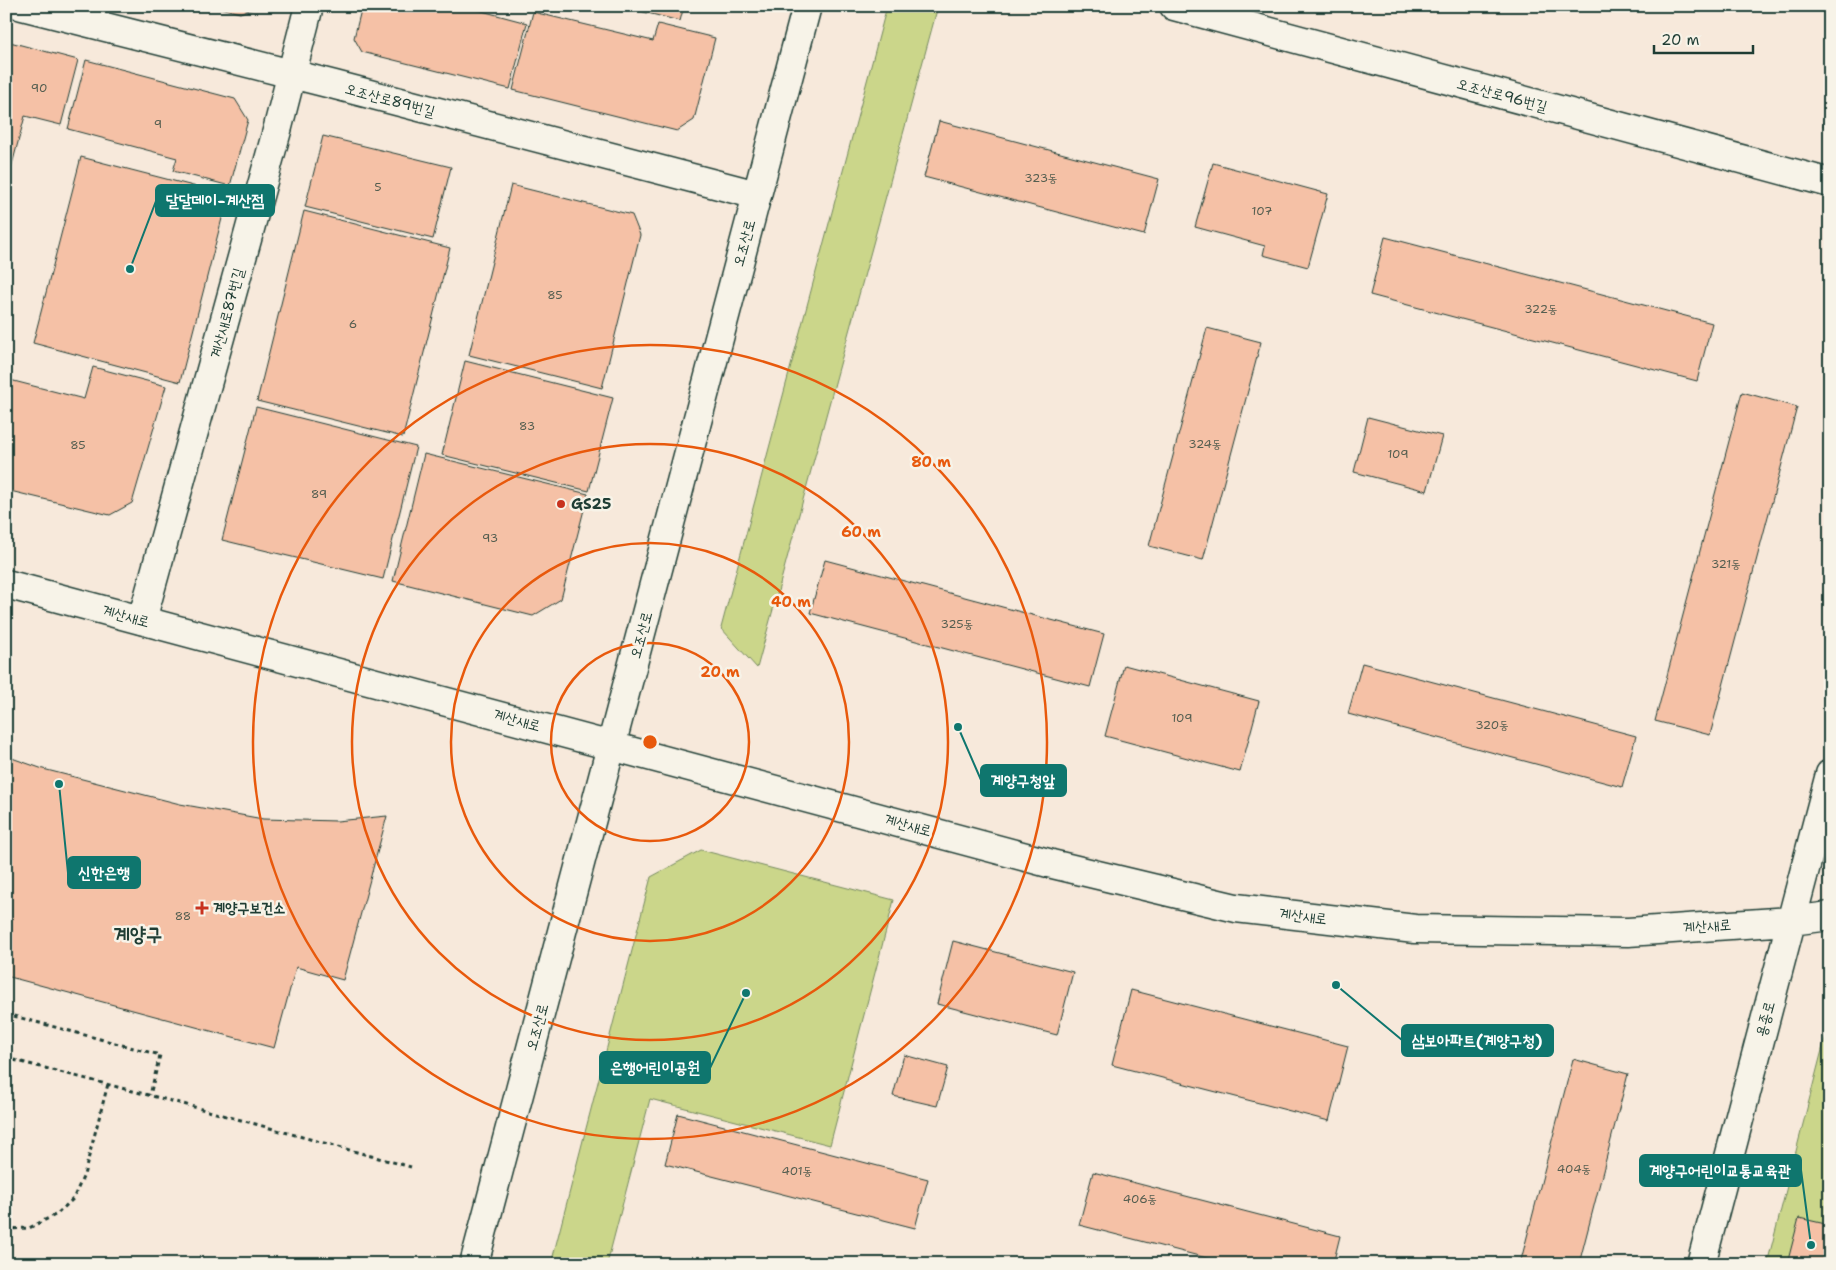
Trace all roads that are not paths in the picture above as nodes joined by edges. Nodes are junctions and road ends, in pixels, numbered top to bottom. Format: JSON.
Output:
{"nodes":[{"id":1,"x":22,"y":6,"type":"edge"},
{"id":2,"x":310,"y":6,"type":"edge"},
{"id":3,"x":807,"y":6,"type":"edge"},
{"id":4,"x":1174,"y":6,"type":"edge"},
{"id":5,"x":292,"y":74,"type":"junction"},
{"id":6,"x":1830,"y":183,"type":"edge"},
{"id":7,"x":757,"y":196,"type":"junction"},
{"id":8,"x":6,"y":584,"type":"edge"},
{"id":9,"x":142,"y":620,"type":"junction"},
{"id":10,"x":612,"y":746,"type":"junction"},
{"id":11,"x":1830,"y":774,"type":"edge"},
{"id":12,"x":1830,"y":916,"type":"edge"},
{"id":13,"x":1791,"y":921,"type":"junction"},
{"id":14,"x":474,"y":1264,"type":"edge"},
{"id":15,"x":1701,"y":1264,"type":"edge"}],
"edges":[{"from":1,"to":5,"type":"street","name":"오조산로89번길"},
{"from":2,"to":5,"type":"street","name":"계산새로87번길"},
{"from":3,"to":7,"type":"street","name":"오조산로"},
{"from":4,"to":6,"type":"street","name":"오조산로96번길"},
{"from":5,"to":7,"type":"street","name":"오조산로89번길"},
{"from":5,"to":9,"type":"street","name":"계산새로87번길"},
{"from":7,"to":10,"type":"street","name":"오조산로"},
{"from":8,"to":9,"type":"street","name":"계산새로"},
{"from":9,"to":10,"type":"street","name":"계산새로"},
{"from":10,"to":13,"type":"street","name":"계산새로"},
{"from":10,"to":14,"type":"street","name":"오조산로"},
{"from":11,"to":13,"type":"street","name":"용종로"},
{"from":12,"to":13,"type":"street","name":"계산새로"},
{"from":13,"to":15,"type":"street","name":"용종로"}]}
